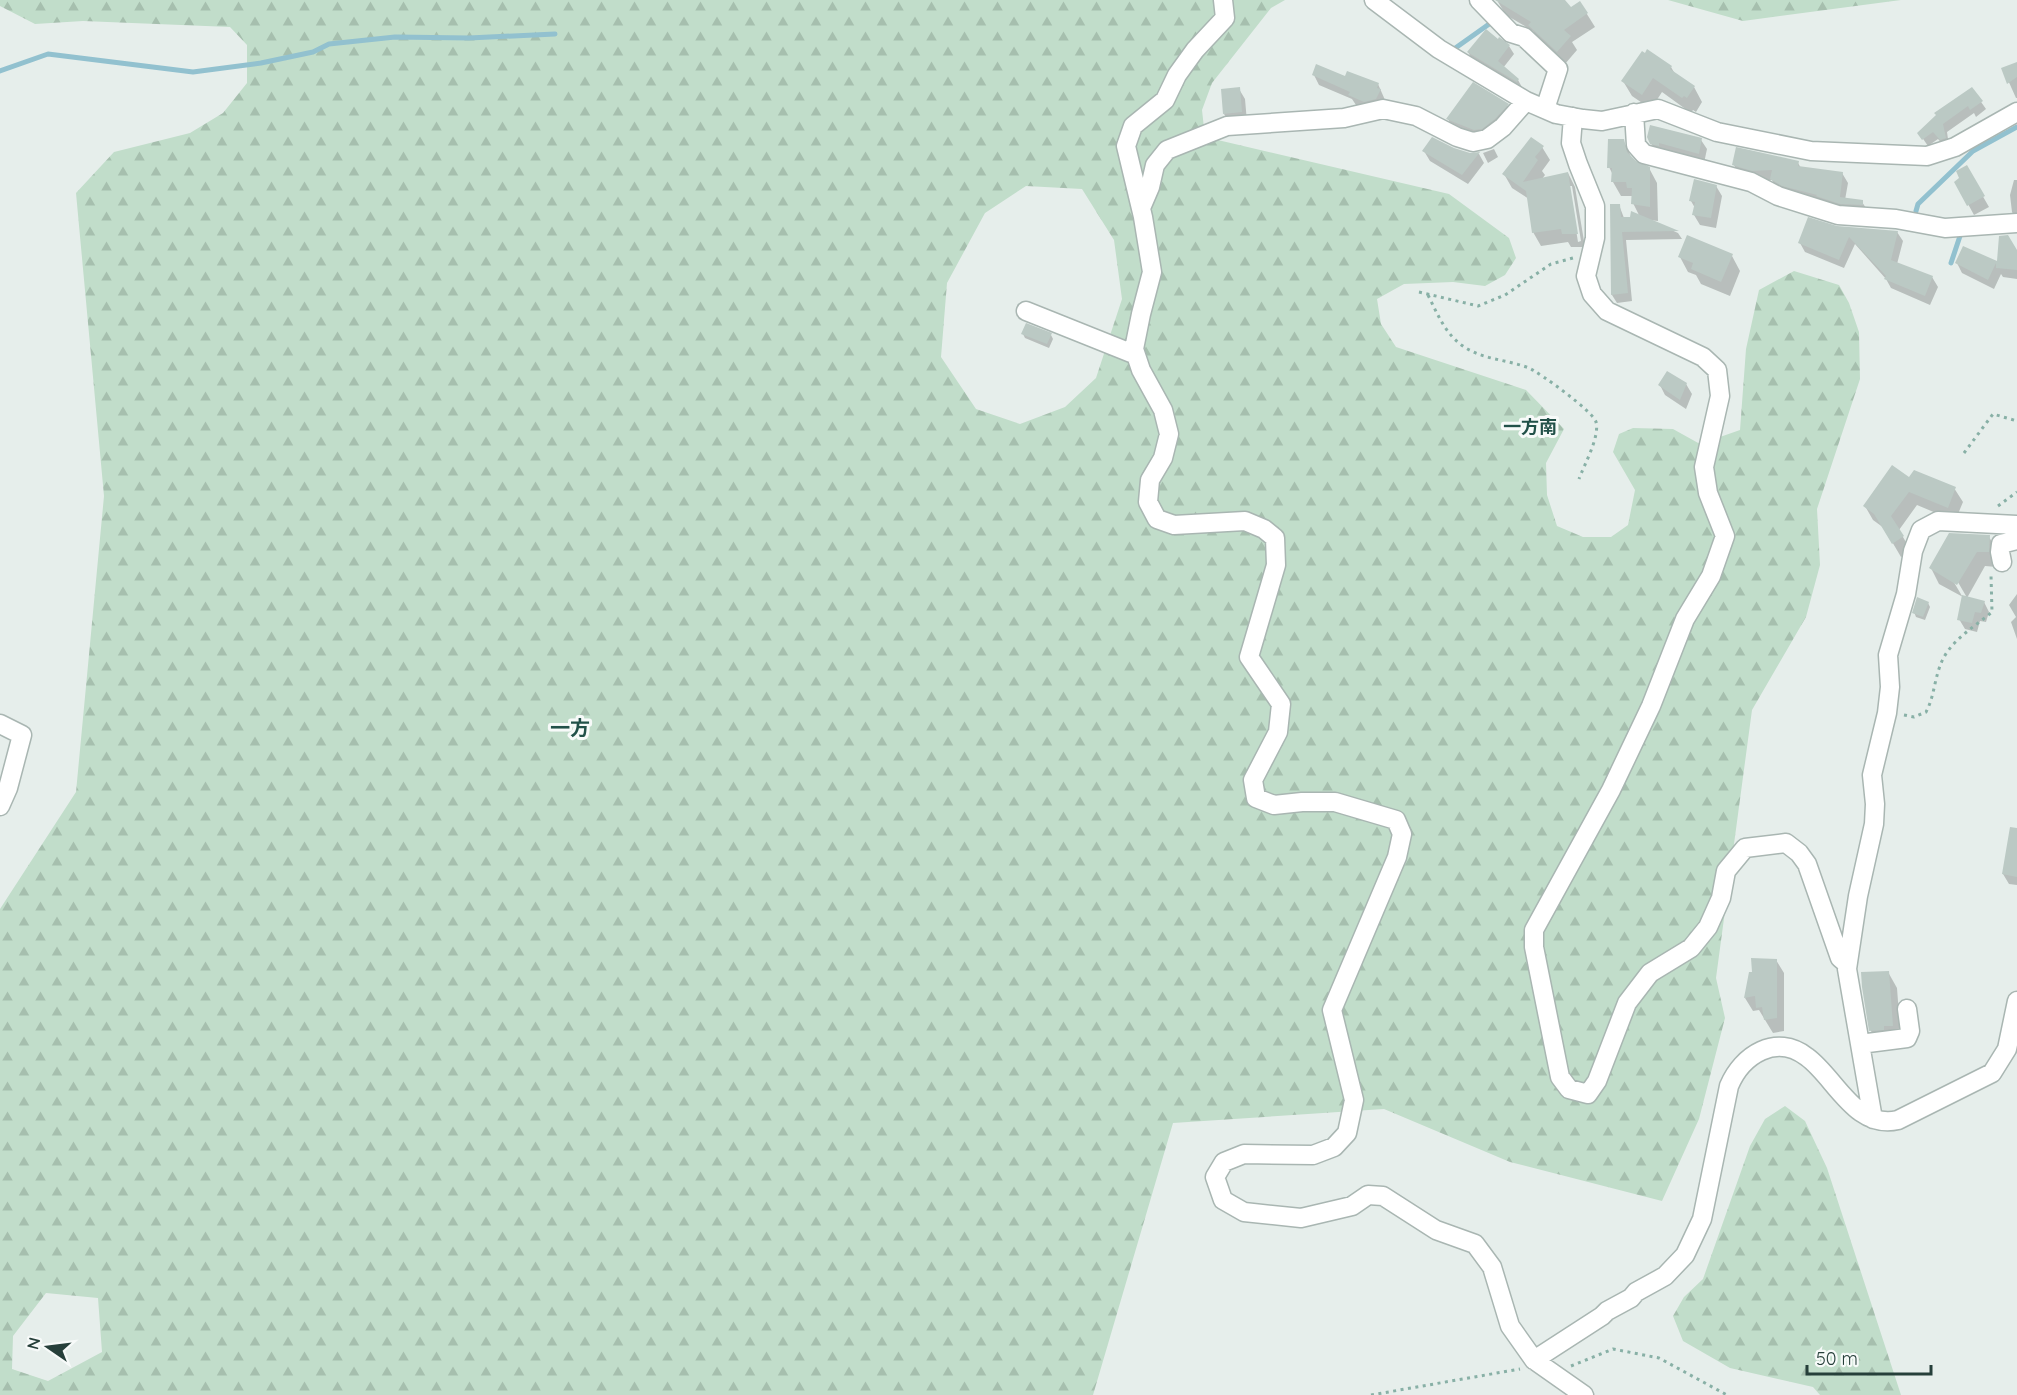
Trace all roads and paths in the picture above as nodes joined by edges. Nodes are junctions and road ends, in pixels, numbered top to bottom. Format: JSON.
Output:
{"nodes":[{"id":1,"x":1223,"y":0,"type":"edge"},
{"id":2,"x":1374,"y":0,"type":"edge"},
{"id":3,"x":1479,"y":0,"type":"edge"},
{"id":4,"x":1526,"y":101,"type":"junction"},
{"id":5,"x":1545,"y":109,"type":"junction"},
{"id":6,"x":2017,"y":112,"type":"edge"},
{"id":7,"x":1634,"y":113,"type":"junction"},
{"id":8,"x":1573,"y":117,"type":"junction"},
{"id":9,"x":1141,"y":208,"type":"junction"},
{"id":10,"x":2017,"y":223,"type":"edge"},
{"id":11,"x":1591,"y":256,"type":"junction"},
{"id":12,"x":1419,"y":292,"type":"dead end"},
{"id":13,"x":1428,"y":294,"type":"junction"},
{"id":14,"x":1026,"y":310,"type":"dead end"},
{"id":15,"x":1136,"y":355,"type":"junction"},
{"id":16,"x":2017,"y":420,"type":"edge"},
{"id":17,"x":1964,"y":453,"type":"dead end"},
{"id":18,"x":1579,"y":479,"type":"dead end"},
{"id":19,"x":2017,"y":525,"type":"edge"},
{"id":20,"x":2017,"y":540,"type":"edge"},
{"id":21,"x":2004,"y":562,"type":"edge"},
{"id":22,"x":1887,"y":713,"type":"junction"},
{"id":23,"x":0,"y":724,"type":"edge"},
{"id":24,"x":0,"y":806,"type":"edge"},
{"id":25,"x":1847,"y":964,"type":"junction"},
{"id":26,"x":2017,"y":1001,"type":"edge"},
{"id":27,"x":1907,"y":1009,"type":"dead end"},
{"id":28,"x":1860,"y":1044,"type":"junction"},
{"id":29,"x":1874,"y":1119,"type":"junction"},
{"id":30,"x":1534,"y":1360,"type":"junction"},
{"id":31,"x":1569,"y":1366,"type":"dead end"},
{"id":32,"x":1371,"y":1395,"type":"edge"},
{"id":33,"x":1584,"y":1395,"type":"edge"},
{"id":34,"x":1727,"y":1395,"type":"edge"}],
"edges":[{"from":1,"to":9,"type":"street"},
{"from":2,"to":4,"type":"street"},
{"from":3,"to":5,"type":"street"},
{"from":4,"to":5,"type":"street"},
{"from":4,"to":9,"type":"street"},
{"from":5,"to":8,"type":"street"},
{"from":6,"to":7,"type":"street"},
{"from":7,"to":8,"type":"street"},
{"from":7,"to":10,"type":"street"},
{"from":8,"to":11,"type":"street"},
{"from":9,"to":15,"type":"street"},
{"from":11,"to":13,"type":"path"},
{"from":11,"to":25,"type":"street"},
{"from":12,"to":13,"type":"path"},
{"from":13,"to":18,"type":"path"},
{"from":14,"to":15,"type":"street"},
{"from":15,"to":30,"type":"street"},
{"from":16,"to":17,"type":"path"},
{"from":19,"to":22,"type":"street"},
{"from":20,"to":21,"type":"street"},
{"from":21,"to":22,"type":"path"},
{"from":22,"to":25,"type":"street"},
{"from":23,"to":24,"type":"street"},
{"from":25,"to":28,"type":"street"},
{"from":26,"to":29,"type":"street"},
{"from":27,"to":28,"type":"street"},
{"from":28,"to":29,"type":"street"},
{"from":29,"to":30,"type":"street"},
{"from":30,"to":32,"type":"path"},
{"from":30,"to":33,"type":"street"},
{"from":31,"to":34,"type":"path"}]}
